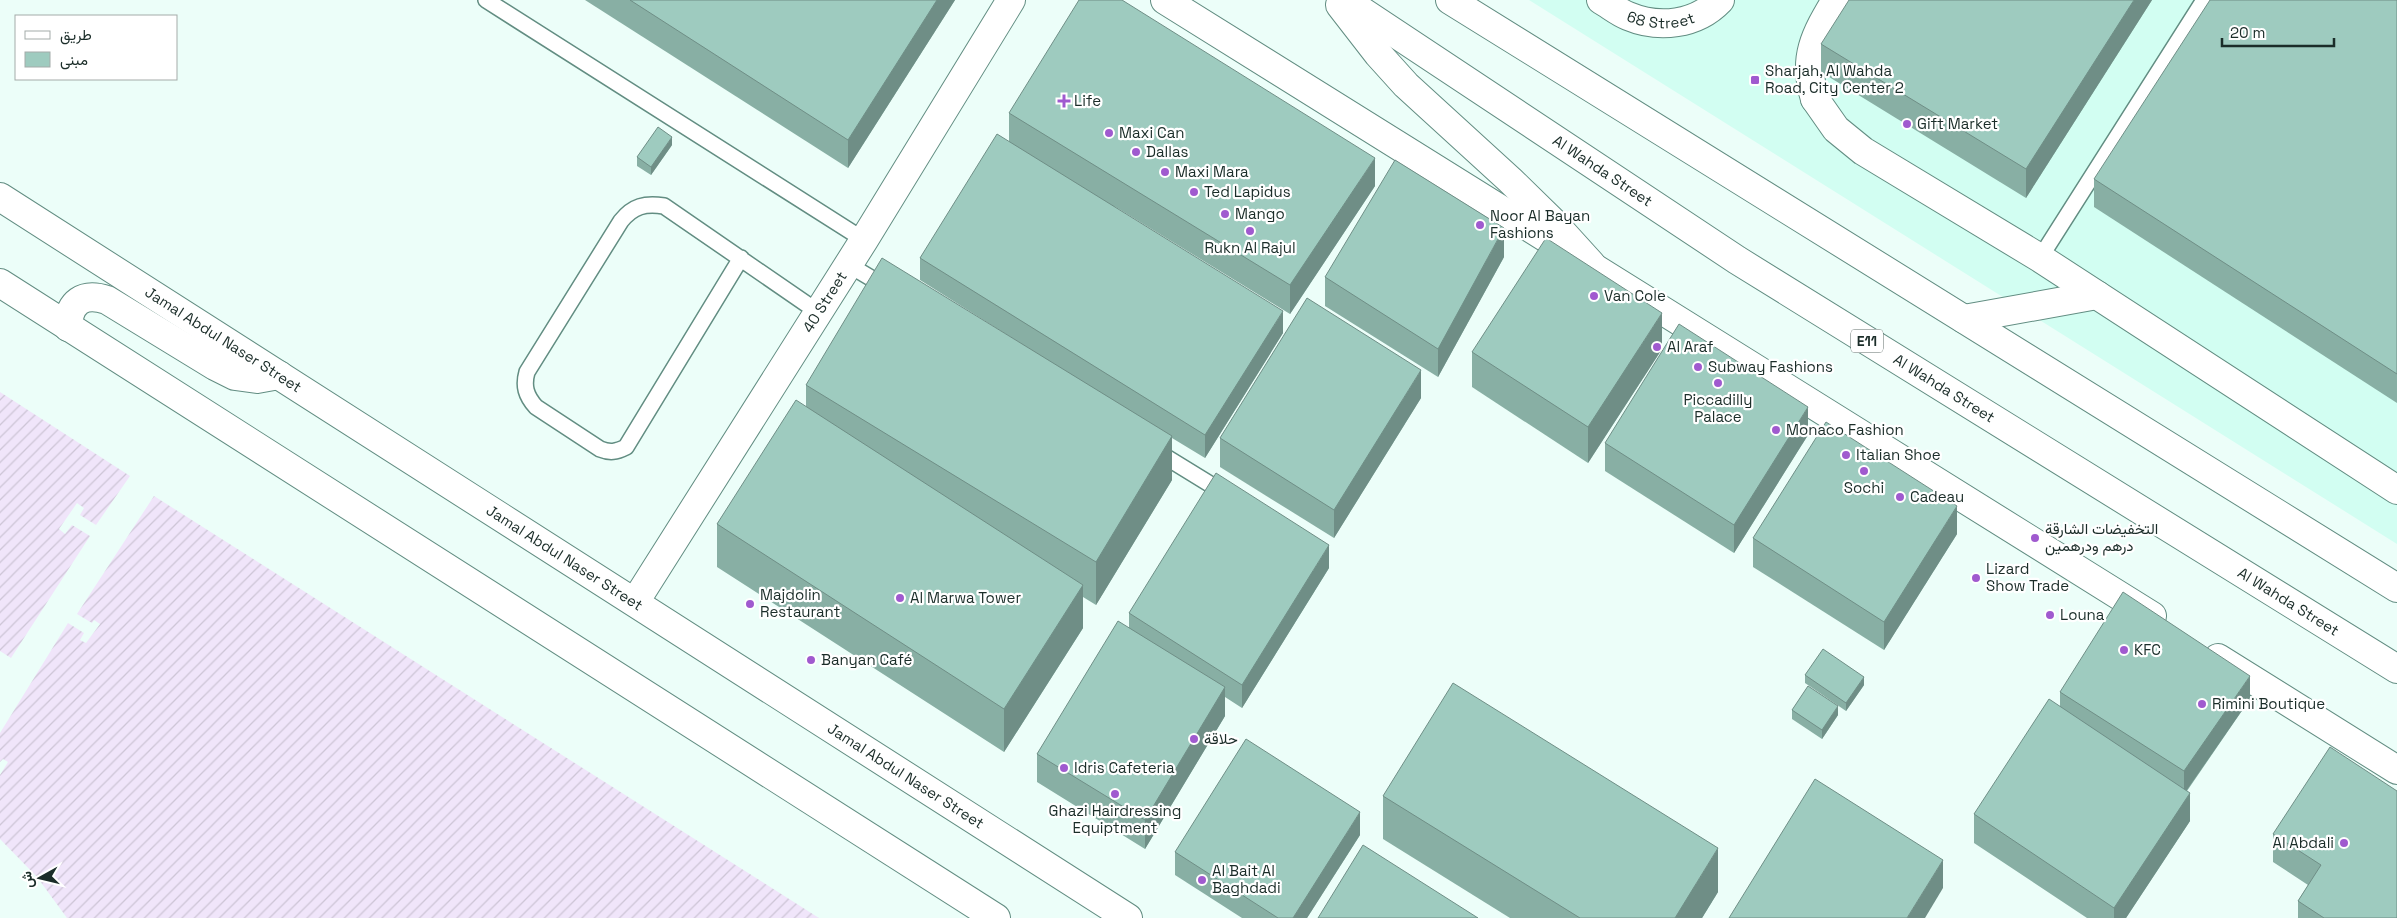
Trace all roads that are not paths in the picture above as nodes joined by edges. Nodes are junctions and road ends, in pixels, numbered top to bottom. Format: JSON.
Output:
{"nodes":[{"id":1,"x":486,"y":0,"type":"edge"},
{"id":2,"x":1011,"y":0,"type":"edge"},
{"id":3,"x":1165,"y":0,"type":"edge"},
{"id":4,"x":1336,"y":0,"type":"edge"},
{"id":5,"x":1345,"y":0,"type":"edge"},
{"id":6,"x":1450,"y":0,"type":"edge"},
{"id":7,"x":1601,"y":0,"type":"edge"},
{"id":8,"x":1720,"y":0,"type":"edge"},
{"id":9,"x":1836,"y":0,"type":"edge"},
{"id":10,"x":2204,"y":0,"type":"edge"},
{"id":11,"x":0,"y":197,"type":"edge"},
{"id":12,"x":864,"y":240,"type":"junction"},
{"id":13,"x":741,"y":258,"type":"junction"},
{"id":14,"x":2040,"y":258,"type":"junction"},
{"id":15,"x":1591,"y":264,"type":"junction"},
{"id":16,"x":849,"y":265,"type":"junction"},
{"id":17,"x":0,"y":283,"type":"edge"},
{"id":18,"x":2097,"y":295,"type":"junction"},
{"id":19,"x":899,"y":296,"type":"edge"},
{"id":20,"x":818,"y":312,"type":"junction"},
{"id":21,"x":1964,"y":319,"type":"junction"},
{"id":22,"x":68,"y":327,"type":"junction"},
{"id":23,"x":280,"y":375,"type":"junction"},
{"id":24,"x":1144,"y":444,"type":"edge"},
{"id":25,"x":2392,"y":482,"type":"edge"},
{"id":26,"x":1236,"y":500,"type":"edge"},
{"id":27,"x":2397,"y":588,"type":"edge"},
{"id":28,"x":634,"y":602,"type":"junction"},
{"id":29,"x":2172,"y":628,"type":"edge"},
{"id":30,"x":2197,"y":644,"type":"edge"},
{"id":31,"x":2397,"y":669,"type":"edge"},
{"id":32,"x":2397,"y":770,"type":"edge"},
{"id":33,"x":996,"y":918,"type":"edge"},
{"id":34,"x":1128,"y":918,"type":"edge"}],
"edges":[{"from":1,"to":12,"type":"lane"},
{"from":2,"to":12,"type":"main road","name":"40 Street"},
{"from":3,"to":15,"type":"main road"},
{"from":4,"to":15,"type":"main road"},
{"from":5,"to":31,"type":"main road","name":"Al Wahda Street","number":"E11"},
{"from":6,"to":21,"type":"main road"},
{"from":7,"to":8,"type":"main road","name":"68 Street"},
{"from":9,"to":14,"type":"main road"},
{"from":10,"to":14,"type":"lane"},
{"from":11,"to":23,"type":"main road","name":"Jamal Abdul Naser Street"},
{"from":12,"to":16,"type":"main road","name":"40 Street"},
{"from":13,"to":13,"type":"lane"},
{"from":13,"to":20,"type":"lane"},
{"from":14,"to":18,"type":"main road"},
{"from":15,"to":29,"type":"main road"},
{"from":16,"to":19,"type":"lane"},
{"from":16,"to":20,"type":"main road","name":"40 Street"},
{"from":17,"to":22,"type":"main road"},
{"from":18,"to":21,"type":"main road"},
{"from":18,"to":25,"type":"main road"},
{"from":20,"to":28,"type":"main road","name":"40 Street"},
{"from":21,"to":27,"type":"main road"},
{"from":22,"to":23,"type":"main road"},
{"from":22,"to":33,"type":"main road"},
{"from":23,"to":28,"type":"main road","name":"Jamal Abdul Naser Street"},
{"from":24,"to":26,"type":"lane"},
{"from":28,"to":34,"type":"main road","name":"Jamal Abdul Naser Street"},
{"from":30,"to":32,"type":"main road"}]}
